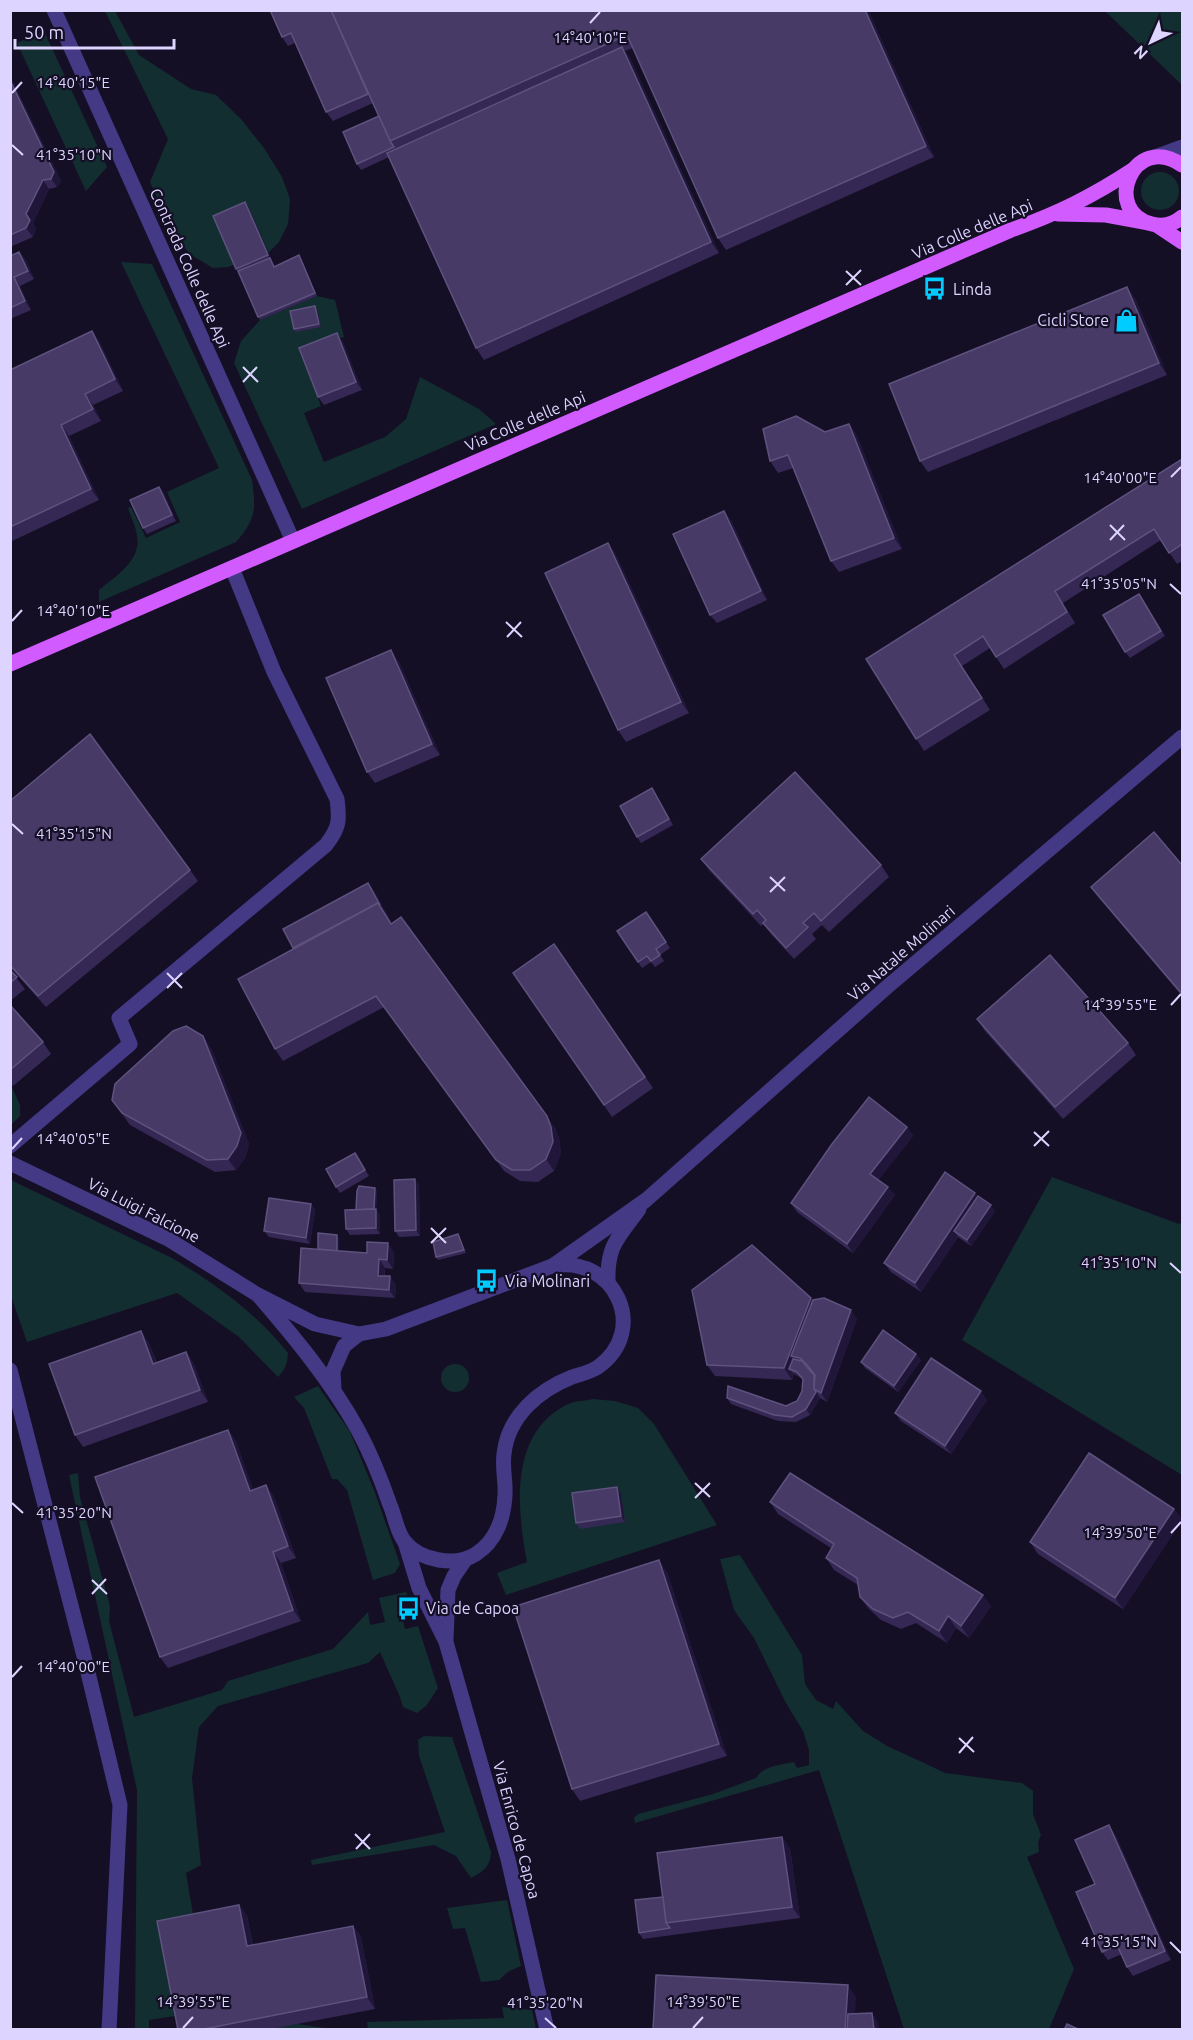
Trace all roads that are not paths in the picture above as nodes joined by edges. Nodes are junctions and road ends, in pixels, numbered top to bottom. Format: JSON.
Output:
{"nodes":[{"id":1,"x":54,"y":10,"type":"edge"},
{"id":2,"x":1182,"y":147,"type":"edge"},
{"id":3,"x":1152,"y":158,"type":"junction"},
{"id":4,"x":1182,"y":165,"type":"edge"},
{"id":5,"x":1134,"y":169,"type":"junction"},
{"id":6,"x":1055,"y":214,"type":"junction"},
{"id":7,"x":1182,"y":217,"type":"edge"},
{"id":8,"x":1152,"y":224,"type":"junction"},
{"id":9,"x":1182,"y":242,"type":"edge"},
{"id":10,"x":293,"y":541,"type":"junction"},
{"id":11,"x":231,"y":568,"type":"junction"},
{"id":12,"x":10,"y":664,"type":"edge"},
{"id":13,"x":1182,"y":737,"type":"edge"},
{"id":14,"x":10,"y":1146,"type":"edge"},
{"id":15,"x":10,"y":1163,"type":"edge"},
{"id":16,"x":646,"y":1200,"type":"junction"},
{"id":17,"x":552,"y":1266,"type":"junction"},
{"id":18,"x":608,"y":1282,"type":"junction"},
{"id":19,"x":258,"y":1295,"type":"junction"},
{"id":20,"x":359,"y":1334,"type":"junction"},
{"id":21,"x":10,"y":1370,"type":"edge"},
{"id":22,"x":334,"y":1390,"type":"junction"},
{"id":23,"x":405,"y":1542,"type":"junction"},
{"id":24,"x":465,"y":1560,"type":"junction"},
{"id":25,"x":446,"y":1642,"type":"junction"},
{"id":26,"x":109,"y":2030,"type":"edge"},
{"id":27,"x":547,"y":2030,"type":"edge"}],
"edges":[{"from":1,"to":10,"type":"street","name":"Contrada Colle delle Api"},
{"from":2,"to":3,"type":"street"},
{"from":3,"to":4,"type":"main road"},
{"from":3,"to":5,"type":"main road","name":"Via Colle delle Api"},
{"from":5,"to":6,"type":"main road","name":"Via Colle delle Api"},
{"from":5,"to":8,"type":"main road"},
{"from":6,"to":8,"type":"main road","name":"Via Colle delle Api"},
{"from":6,"to":10,"type":"main road","name":"Via Colle delle Api"},
{"from":7,"to":8,"type":"main road"},
{"from":8,"to":9,"type":"main road"},
{"from":10,"to":11,"type":"main road","name":"Via Colle delle Api"},
{"from":11,"to":12,"type":"main road","name":"Via Colle delle Api"},
{"from":11,"to":14,"type":"street"},
{"from":13,"to":16,"type":"street","name":"Via Natale Molinari"},
{"from":15,"to":19,"type":"street","name":"Via Luigi Falcione"},
{"from":16,"to":17,"type":"street","name":"Via Natale Molinari"},
{"from":16,"to":18,"type":"street","name":"Via Natale Molinari"},
{"from":17,"to":18,"type":"street"},
{"from":17,"to":20,"type":"street"},
{"from":18,"to":24,"type":"street"},
{"from":19,"to":20,"type":"street","name":"Via Luigi Falcione"},
{"from":19,"to":22,"type":"street","name":"Via Luigi Falcione"},
{"from":20,"to":22,"type":"street"},
{"from":21,"to":26,"type":"street"},
{"from":22,"to":23,"type":"street","name":"Via Luigi Falcione"},
{"from":23,"to":24,"type":"street"},
{"from":23,"to":25,"type":"street","name":"Via Enrico de Capoa"},
{"from":24,"to":25,"type":"street","name":"Via Enrico de Capoa"},
{"from":25,"to":27,"type":"street","name":"Via Enrico de Capoa"}]}
